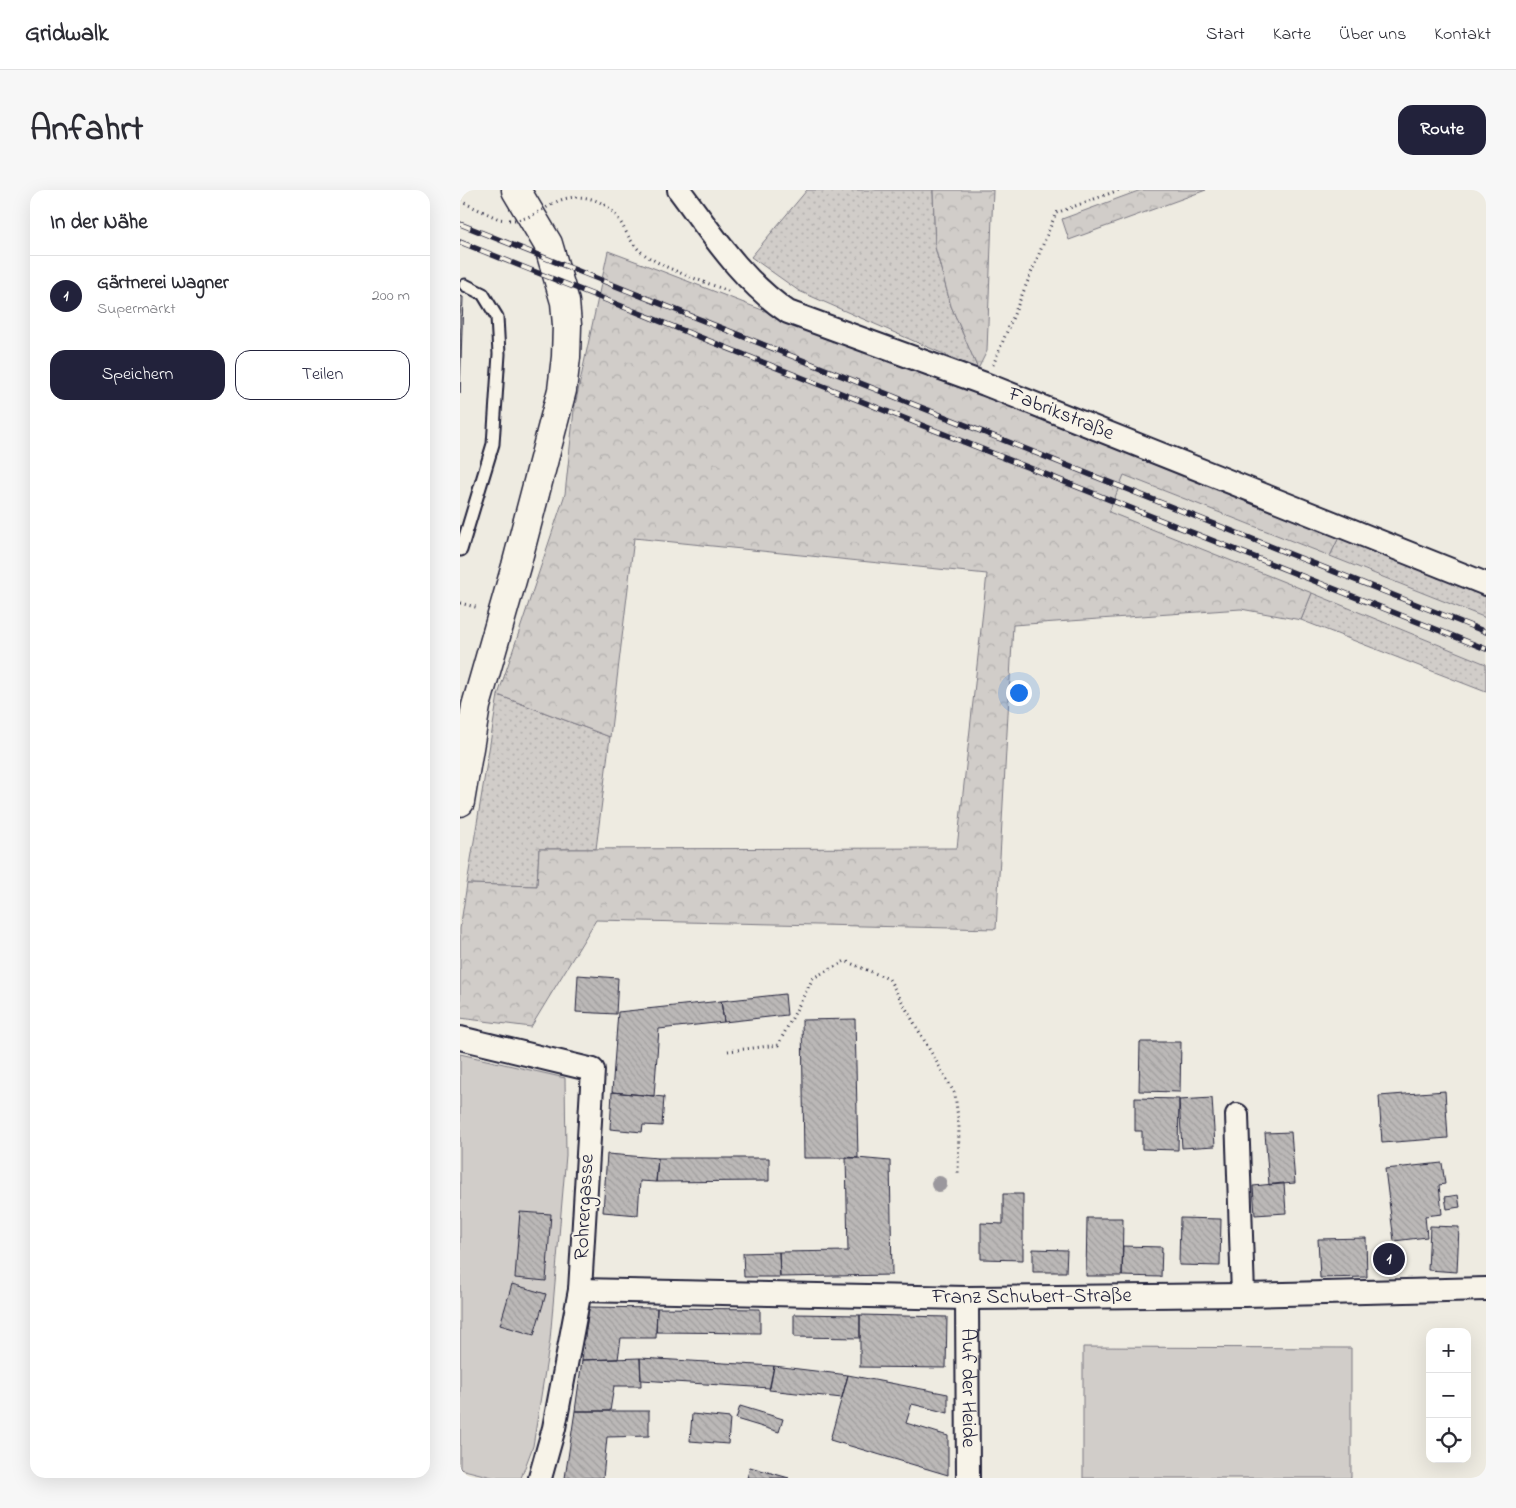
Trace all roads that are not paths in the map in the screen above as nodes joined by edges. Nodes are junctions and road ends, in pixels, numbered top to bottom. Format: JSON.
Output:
{"nodes":[{"id":1,"x":516,"y":190,"type":"edge"},
{"id":2,"x":679,"y":190,"type":"edge"},
{"id":3,"x":465,"y":285,"type":"dead end"},
{"id":4,"x":461,"y":550,"type":"edge"},
{"id":5,"x":1486,"y":584,"type":"edge"},
{"id":6,"x":460,"y":802,"type":"edge"},
{"id":7,"x":460,"y":1038,"type":"edge"},
{"id":8,"x":1238,"y":1116,"type":"dead end"},
{"id":9,"x":1486,"y":1289,"type":"edge"},
{"id":10,"x":580,"y":1290,"type":"junction"},
{"id":11,"x":1243,"y":1295,"type":"junction"},
{"id":12,"x":967,"y":1298,"type":"junction"},
{"id":13,"x":540,"y":1478,"type":"edge"},
{"id":14,"x":968,"y":1478,"type":"edge"}],
"edges":[{"from":1,"to":6,"type":"main road"},
{"from":2,"to":5,"type":"street","name":"Fabrikstraße"},
{"from":3,"to":4,"type":"lane"},
{"from":7,"to":10,"type":"street","name":"Rohrergasse"},
{"from":8,"to":11,"type":"street"},
{"from":9,"to":11,"type":"street","name":"Franz Schubert-Straße"},
{"from":10,"to":12,"type":"street","name":"Franz Schubert-Straße"},
{"from":10,"to":13,"type":"street","name":"Rohrergasse"},
{"from":11,"to":12,"type":"street","name":"Franz Schubert-Straße"},
{"from":12,"to":14,"type":"street","name":"Auf der Heide"}]}
